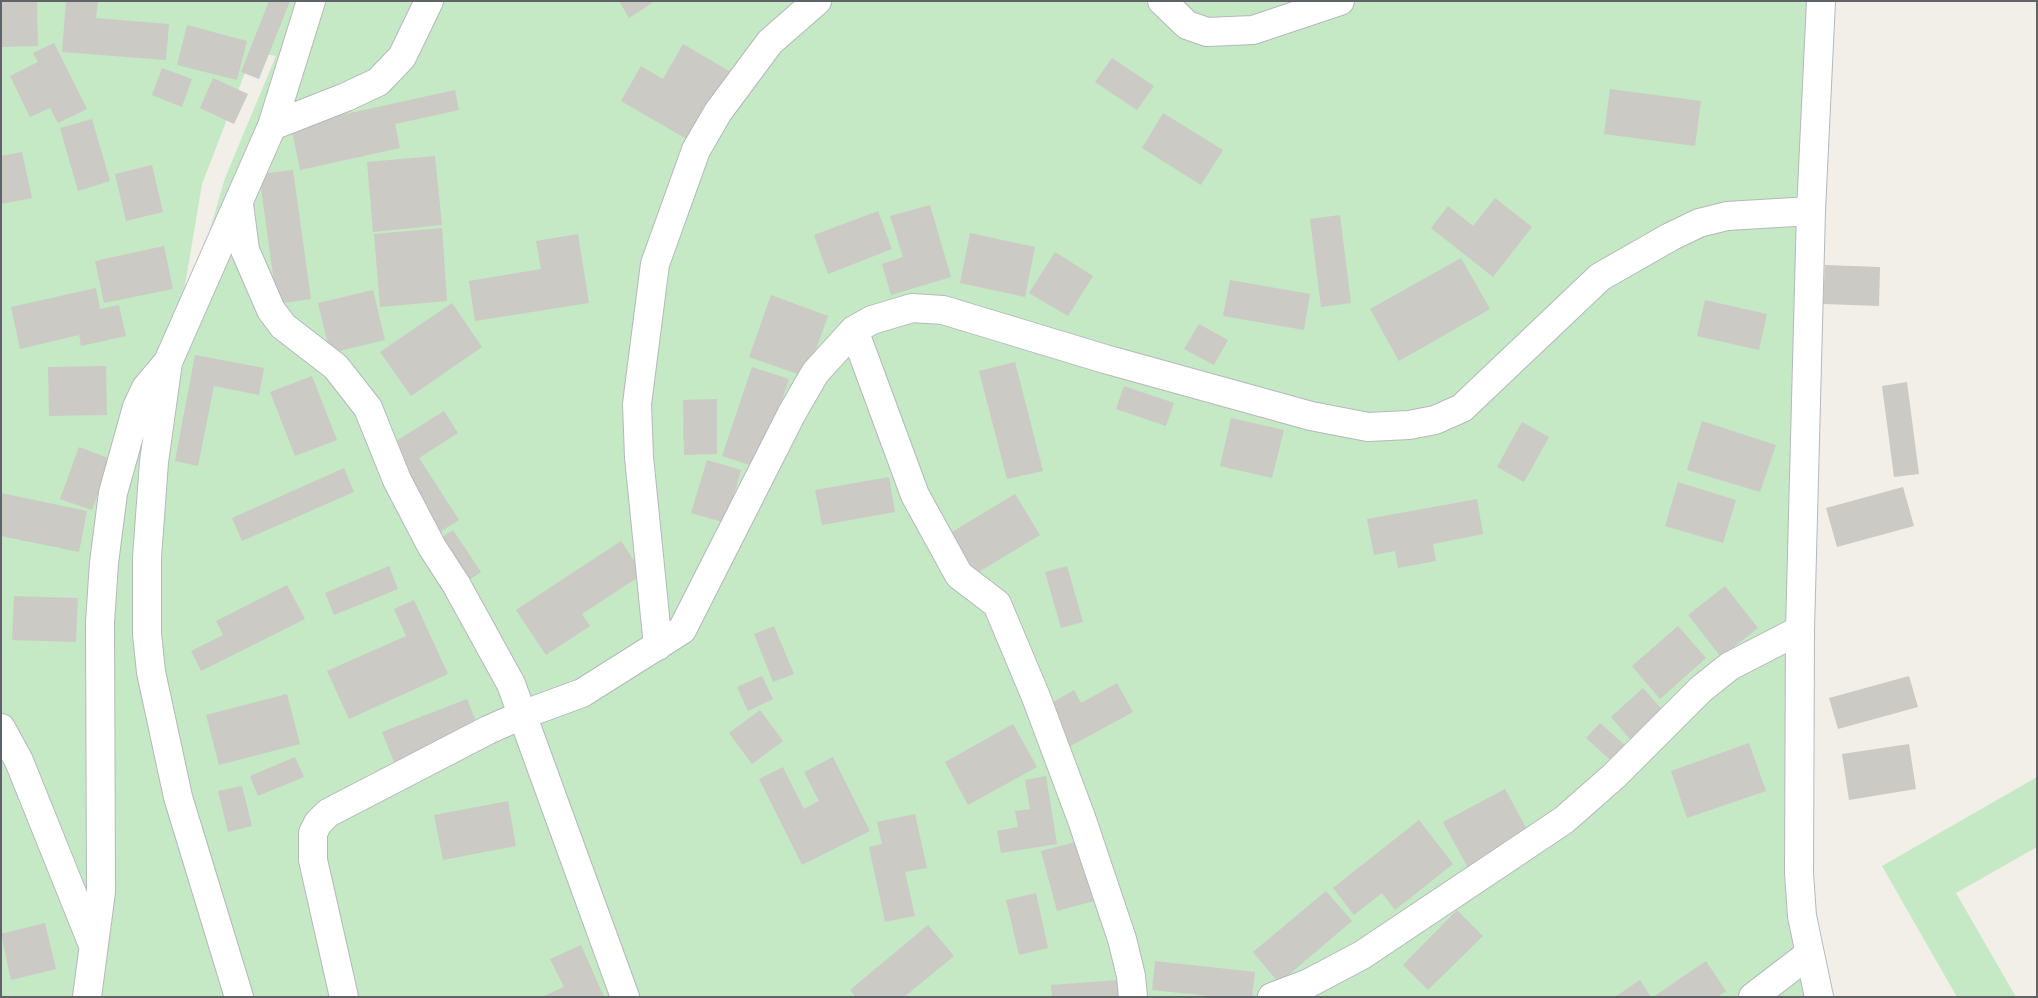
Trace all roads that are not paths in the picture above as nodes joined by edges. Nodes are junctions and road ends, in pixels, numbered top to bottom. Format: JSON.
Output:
{"nodes":[{"id":1,"x":311,"y":1,"type":"edge"},
{"id":2,"x":429,"y":1,"type":"edge"},
{"id":3,"x":817,"y":1,"type":"edge"},
{"id":4,"x":1162,"y":1,"type":"edge"},
{"id":5,"x":1340,"y":1,"type":"edge"},
{"id":6,"x":1821,"y":1,"type":"edge"},
{"id":7,"x":272,"y":126,"type":"junction"},
{"id":8,"x":238,"y":203,"type":"junction"},
{"id":9,"x":1811,"y":211,"type":"junction"},
{"id":10,"x":854,"y":330,"type":"junction"},
{"id":11,"x":168,"y":362,"type":"junction"},
{"id":12,"x":1800,"y":630,"type":"junction"},
{"id":13,"x":658,"y":646,"type":"junction"},
{"id":14,"x":522,"y":715,"type":"junction"},
{"id":15,"x":1,"y":728,"type":"edge"},
{"id":16,"x":94,"y":949,"type":"junction"},
{"id":17,"x":1809,"y":954,"type":"junction"},
{"id":18,"x":88,"y":997,"type":"edge"},
{"id":19,"x":239,"y":997,"type":"edge"},
{"id":20,"x":344,"y":997,"type":"edge"},
{"id":21,"x":625,"y":997,"type":"edge"},
{"id":22,"x":1133,"y":997,"type":"edge"},
{"id":23,"x":1272,"y":997,"type":"edge"},
{"id":24,"x":1753,"y":997,"type":"edge"},
{"id":25,"x":1819,"y":997,"type":"edge"}],
"edges":[{"from":1,"to":7,"type":"street"},
{"from":2,"to":7,"type":"street"},
{"from":3,"to":13,"type":"street"},
{"from":4,"to":5,"type":"street"},
{"from":6,"to":9,"type":"street"},
{"from":7,"to":8,"type":"street"},
{"from":8,"to":11,"type":"street"},
{"from":8,"to":14,"type":"street"},
{"from":9,"to":10,"type":"street"},
{"from":9,"to":12,"type":"street"},
{"from":10,"to":13,"type":"street"},
{"from":10,"to":22,"type":"street"},
{"from":11,"to":16,"type":"street"},
{"from":11,"to":19,"type":"street"},
{"from":12,"to":17,"type":"street"},
{"from":12,"to":23,"type":"street"},
{"from":13,"to":14,"type":"street"},
{"from":14,"to":20,"type":"street"},
{"from":14,"to":21,"type":"street"},
{"from":15,"to":16,"type":"street"},
{"from":16,"to":18,"type":"street"},
{"from":17,"to":24,"type":"street"},
{"from":17,"to":25,"type":"street"}]}
